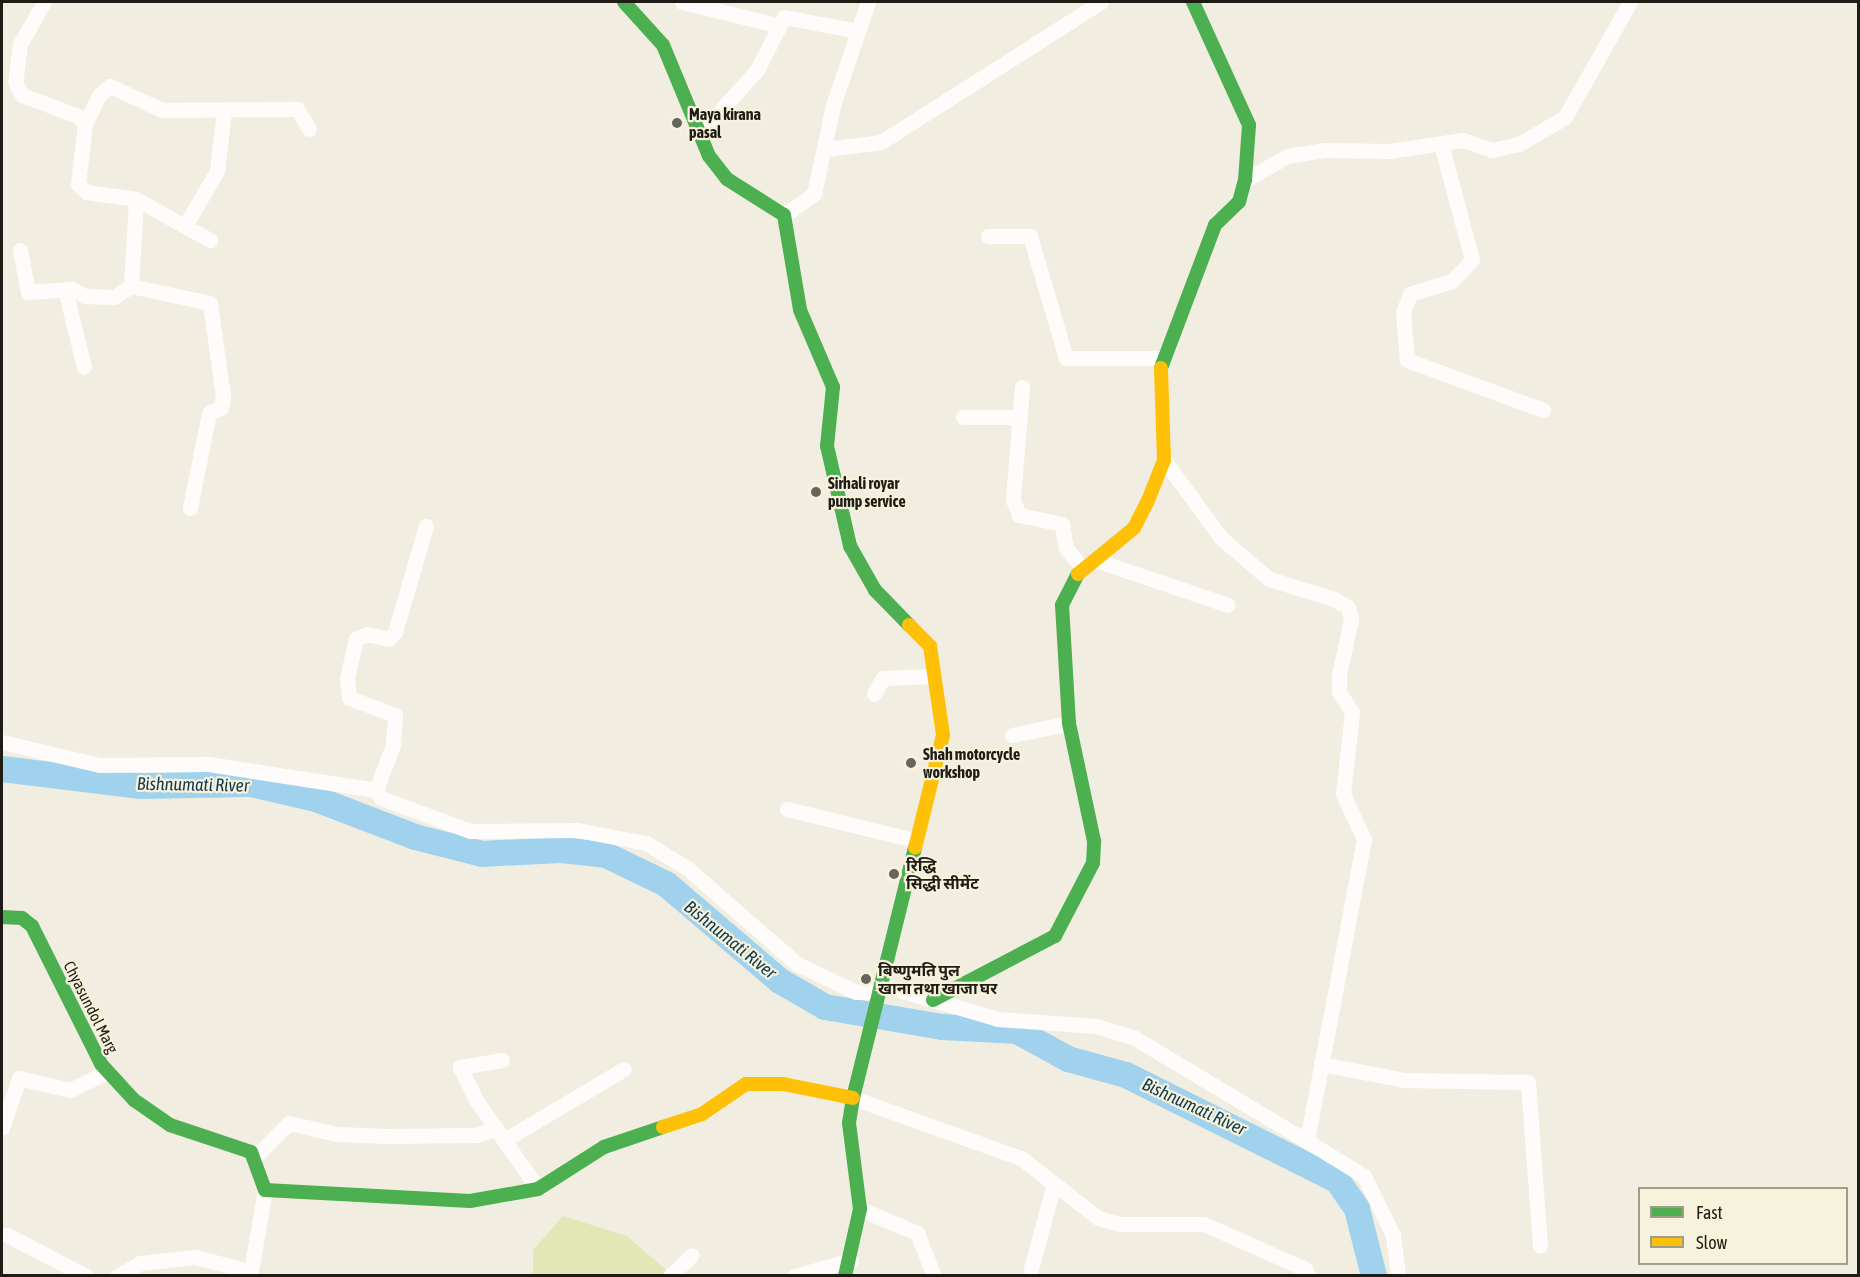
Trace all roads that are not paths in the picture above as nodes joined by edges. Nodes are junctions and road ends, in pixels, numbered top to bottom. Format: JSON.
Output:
{"nodes":[{"id":1,"x":44,"y":2,"type":"edge"},
{"id":2,"x":624,"y":2,"type":"edge"},
{"id":3,"x":682,"y":2,"type":"edge"},
{"id":4,"x":868,"y":2,"type":"edge"},
{"id":5,"x":1101,"y":2,"type":"edge"},
{"id":6,"x":1192,"y":2,"type":"edge"},
{"id":7,"x":1630,"y":2,"type":"edge"},
{"id":8,"x":777,"y":25,"type":"junction"},
{"id":9,"x":858,"y":31,"type":"junction"},
{"id":10,"x":8,"y":73,"type":"edge"},
{"id":11,"x":225,"y":111,"type":"junction"},
{"id":12,"x":85,"y":124,"type":"junction"},
{"id":13,"x":309,"y":129,"type":"dead end"},
{"id":14,"x":699,"y":134,"type":"junction"},
{"id":15,"x":1441,"y":144,"type":"junction"},
{"id":16,"x":827,"y":149,"type":"junction"},
{"id":17,"x":1245,"y":180,"type":"junction"},
{"id":18,"x":136,"y":198,"type":"junction"},
{"id":19,"x":784,"y":215,"type":"junction"},
{"id":20,"x":186,"y":224,"type":"junction"},
{"id":21,"x":988,"y":236,"type":"dead end"},
{"id":22,"x":210,"y":240,"type":"dead end"},
{"id":23,"x":20,"y":250,"type":"dead end"},
{"id":24,"x":131,"y":286,"type":"junction"},
{"id":25,"x":65,"y":289,"type":"junction"},
{"id":26,"x":1161,"y":358,"type":"junction"},
{"id":27,"x":84,"y":367,"type":"dead end"},
{"id":28,"x":1022,"y":387,"type":"dead end"},
{"id":29,"x":1543,"y":410,"type":"dead end"},
{"id":30,"x":963,"y":417,"type":"dead end"},
{"id":31,"x":1018,"y":417,"type":"junction"},
{"id":32,"x":1164,"y":460,"type":"junction"},
{"id":33,"x":190,"y":508,"type":"dead end"},
{"id":34,"x":426,"y":526,"type":"dead end"},
{"id":35,"x":1089,"y":564,"type":"junction"},
{"id":36,"x":1228,"y":605,"type":"dead end"},
{"id":37,"x":933,"y":676,"type":"junction"},
{"id":38,"x":874,"y":694,"type":"dead end"},
{"id":39,"x":1069,"y":723,"type":"junction"},
{"id":40,"x":1012,"y":735,"type":"dead end"},
{"id":41,"x":2,"y":742,"type":"edge"},
{"id":42,"x":376,"y":790,"type":"junction"},
{"id":43,"x":788,"y":809,"type":"dead end"},
{"id":44,"x":914,"y":840,"type":"junction"},
{"id":45,"x":2,"y":917,"type":"edge"},
{"id":46,"x":879,"y":993,"type":"junction"},
{"id":47,"x":933,"y":1000,"type":"junction"},
{"id":48,"x":502,"y":1060,"type":"dead end"},
{"id":49,"x":1321,"y":1064,"type":"junction"},
{"id":50,"x":624,"y":1069,"type":"dead end"},
{"id":51,"x":107,"y":1072,"type":"junction"},
{"id":52,"x":853,"y":1098,"type":"junction"},
{"id":53,"x":2,"y":1128,"type":"edge"},
{"id":54,"x":500,"y":1134,"type":"junction"},
{"id":55,"x":1307,"y":1142,"type":"junction"},
{"id":56,"x":256,"y":1156,"type":"junction"},
{"id":57,"x":1053,"y":1187,"type":"junction"},
{"id":58,"x":538,"y":1189,"type":"junction"},
{"id":59,"x":265,"y":1190,"type":"junction"},
{"id":60,"x":860,"y":1209,"type":"junction"},
{"id":61,"x":7,"y":1235,"type":"dead end"},
{"id":62,"x":1540,"y":1246,"type":"dead end"},
{"id":63,"x":692,"y":1255,"type":"dead end"},
{"id":64,"x":852,"y":1260,"type":"junction"},
{"id":65,"x":1031,"y":1269,"type":"dead end"},
{"id":66,"x":250,"y":1273,"type":"edge"},
{"id":67,"x":86,"y":1275,"type":"edge"},
{"id":68,"x":117,"y":1275,"type":"edge"},
{"id":69,"x":670,"y":1275,"type":"edge"},
{"id":70,"x":795,"y":1275,"type":"edge"},
{"id":71,"x":845,"y":1275,"type":"edge"},
{"id":72,"x":934,"y":1275,"type":"edge"},
{"id":73,"x":1308,"y":1275,"type":"edge"},
{"id":74,"x":1398,"y":1275,"type":"edge"}],
"edges":[{"from":1,"to":10,"type":"street"},
{"from":2,"to":14,"type":"street"},
{"from":3,"to":8,"type":"street"},
{"from":4,"to":9,"type":"street"},
{"from":5,"to":16,"type":"street"},
{"from":6,"to":17,"type":"street"},
{"from":7,"to":15,"type":"street"},
{"from":8,"to":9,"type":"street"},
{"from":8,"to":14,"type":"street"},
{"from":9,"to":16,"type":"street"},
{"from":10,"to":12,"type":"street"},
{"from":11,"to":12,"type":"street"},
{"from":11,"to":13,"type":"street"},
{"from":11,"to":20,"type":"street"},
{"from":12,"to":18,"type":"street"},
{"from":14,"to":19,"type":"street"},
{"from":15,"to":17,"type":"street"},
{"from":15,"to":29,"type":"street"},
{"from":16,"to":19,"type":"street"},
{"from":17,"to":26,"type":"street"},
{"from":18,"to":20,"type":"street"},
{"from":18,"to":24,"type":"street"},
{"from":19,"to":37,"type":"street"},
{"from":20,"to":22,"type":"street"},
{"from":21,"to":26,"type":"street"},
{"from":23,"to":25,"type":"street"},
{"from":24,"to":25,"type":"street"},
{"from":24,"to":33,"type":"street"},
{"from":25,"to":27,"type":"street"},
{"from":26,"to":32,"type":"street"},
{"from":28,"to":31,"type":"street"},
{"from":30,"to":31,"type":"street"},
{"from":31,"to":35,"type":"street"},
{"from":32,"to":35,"type":"street"},
{"from":32,"to":49,"type":"street"},
{"from":34,"to":42,"type":"street"},
{"from":35,"to":36,"type":"street"},
{"from":35,"to":39,"type":"street"},
{"from":37,"to":38,"type":"street"},
{"from":37,"to":44,"type":"street"},
{"from":39,"to":40,"type":"street"},
{"from":39,"to":47,"type":"street"},
{"from":41,"to":42,"type":"street"},
{"from":42,"to":46,"type":"street"},
{"from":43,"to":44,"type":"street"},
{"from":44,"to":46,"type":"street"},
{"from":45,"to":51,"type":"street","name":"Chyasundol Marg"},
{"from":46,"to":47,"type":"street"},
{"from":46,"to":52,"type":"street"},
{"from":47,"to":55,"type":"street"},
{"from":48,"to":54,"type":"street"},
{"from":49,"to":55,"type":"street"},
{"from":49,"to":62,"type":"street"},
{"from":50,"to":54,"type":"street"},
{"from":51,"to":53,"type":"street"},
{"from":51,"to":56,"type":"street","name":"Chyasundol Marg"},
{"from":52,"to":57,"type":"street"},
{"from":52,"to":58,"type":"street"},
{"from":52,"to":60,"type":"street"},
{"from":54,"to":56,"type":"street"},
{"from":54,"to":58,"type":"street"},
{"from":55,"to":74,"type":"street"},
{"from":56,"to":59,"type":"street"},
{"from":57,"to":65,"type":"street"},
{"from":57,"to":73,"type":"street"},
{"from":58,"to":59,"type":"street"},
{"from":59,"to":66,"type":"street"},
{"from":60,"to":64,"type":"street"},
{"from":60,"to":72,"type":"street"},
{"from":61,"to":67,"type":"street"},
{"from":63,"to":69,"type":"street"},
{"from":64,"to":70,"type":"street"},
{"from":64,"to":71,"type":"street"},
{"from":66,"to":68,"type":"street"}]}
